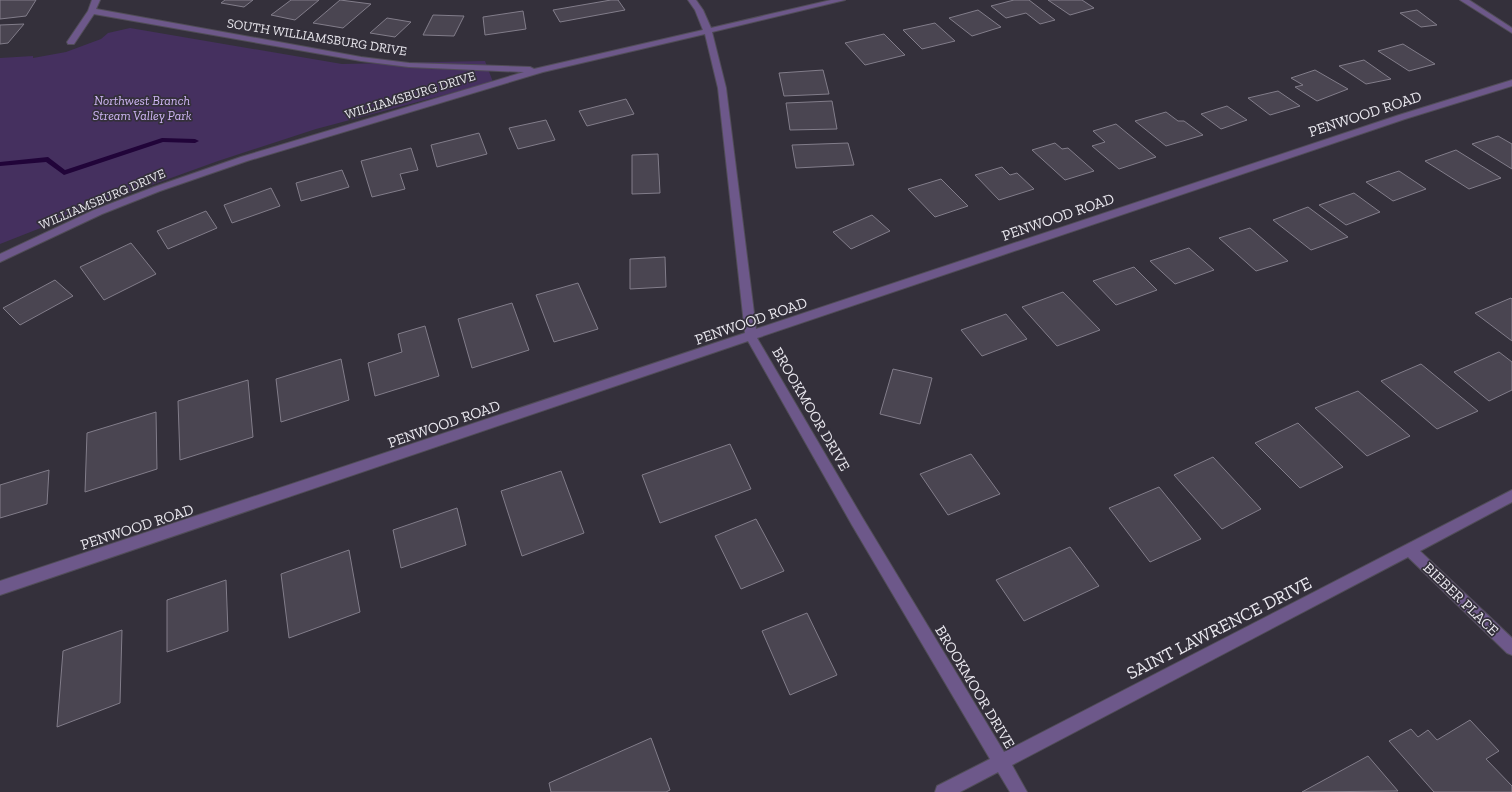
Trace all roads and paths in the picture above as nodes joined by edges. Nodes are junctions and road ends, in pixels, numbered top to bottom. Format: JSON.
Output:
{"nodes":[{"id":1,"x":96,"y":0,"type":"edge"},
{"id":2,"x":692,"y":0,"type":"edge"},
{"id":3,"x":841,"y":0,"type":"edge"},
{"id":4,"x":1464,"y":0,"type":"edge"},
{"id":5,"x":92,"y":11,"type":"junction"},
{"id":6,"x":708,"y":31,"type":"junction"},
{"id":7,"x":1512,"y":31,"type":"edge"},
{"id":8,"x":72,"y":42,"type":"dead end"},
{"id":9,"x":541,"y":70,"type":"junction"},
{"id":10,"x":1512,"y":83,"type":"edge"},
{"id":11,"x":0,"y":258,"type":"edge"},
{"id":12,"x":751,"y":337,"type":"junction"},
{"id":13,"x":1512,"y":496,"type":"edge"},
{"id":14,"x":1410,"y":550,"type":"junction"},
{"id":15,"x":0,"y":588,"type":"edge"},
{"id":16,"x":1512,"y":648,"type":"edge"},
{"id":17,"x":1001,"y":762,"type":"junction"},
{"id":18,"x":943,"y":792,"type":"edge"},
{"id":19,"x":1019,"y":792,"type":"edge"}],
"edges":[{"from":1,"to":5,"type":"street"},
{"from":2,"to":6,"type":"street","name":"BROOKMOOR DRIVE"},
{"from":3,"to":6,"type":"street","name":"WILLIAMSBURG DRIVE"},
{"from":4,"to":7,"type":"street"},
{"from":5,"to":8,"type":"street"},
{"from":5,"to":9,"type":"street","name":"SOUTH WILLIAMSBURG DRIVE"},
{"from":6,"to":9,"type":"street","name":"WILLIAMSBURG DRIVE"},
{"from":6,"to":12,"type":"street","name":"BROOKMOOR DRIVE"},
{"from":9,"to":11,"type":"street","name":"WILLIAMSBURG DRIVE"},
{"from":10,"to":12,"type":"street","name":"PENWOOD ROAD"},
{"from":12,"to":15,"type":"street","name":"PENWOOD ROAD"},
{"from":12,"to":17,"type":"street","name":"BROOKMOOR DRIVE"},
{"from":13,"to":14,"type":"street","name":"SAINT LAWRENCE DRIVE"},
{"from":14,"to":16,"type":"street","name":"BIEBER PLACE"},
{"from":14,"to":17,"type":"street","name":"SAINT LAWRENCE DRIVE"},
{"from":17,"to":18,"type":"street","name":"SAINT LAWRENCE DRIVE"},
{"from":17,"to":19,"type":"street","name":"BROOKMOOR DRIVE"}]}
